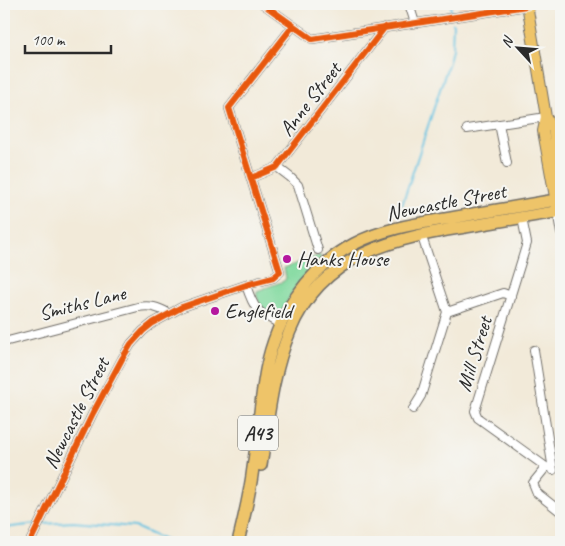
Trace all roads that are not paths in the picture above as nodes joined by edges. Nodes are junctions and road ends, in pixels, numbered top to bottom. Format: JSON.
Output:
{"nodes":[{"id":1,"x":263,"y":4,"type":"edge"},
{"id":2,"x":409,"y":4,"type":"edge"},
{"id":3,"x":526,"y":5,"type":"edge"},
{"id":4,"x":415,"y":23,"type":"junction"},
{"id":5,"x":292,"y":26,"type":"junction"},
{"id":6,"x":386,"y":27,"type":"junction"},
{"id":7,"x":546,"y":117,"type":"junction"},
{"id":8,"x":499,"y":124,"type":"junction"},
{"id":9,"x":467,"y":129,"type":"dead end"},
{"id":10,"x":507,"y":163,"type":"dead end"},
{"id":11,"x":277,"y":168,"type":"junction"},
{"id":12,"x":251,"y":178,"type":"junction"},
{"id":13,"x":561,"y":180,"type":"edge"},
{"id":14,"x":559,"y":205,"type":"edge"},
{"id":15,"x":522,"y":218,"type":"junction"},
{"id":16,"x":420,"y":229,"type":"junction"},
{"id":17,"x":561,"y":233,"type":"edge"},
{"id":18,"x":318,"y":250,"type":"dead end"},
{"id":19,"x":246,"y":285,"type":"junction"},
{"id":20,"x":511,"y":296,"type":"junction"},
{"id":21,"x":447,"y":312,"type":"junction"},
{"id":22,"x":168,"y":313,"type":"junction"},
{"id":23,"x":285,"y":326,"type":"junction"},
{"id":24,"x":4,"y":342,"type":"edge"},
{"id":25,"x":534,"y":350,"type":"dead end"},
{"id":26,"x":413,"y":409,"type":"dead end"},
{"id":27,"x":553,"y":470,"type":"edge"},
{"id":28,"x":561,"y":512,"type":"edge"},
{"id":29,"x":31,"y":540,"type":"edge"},
{"id":30,"x":238,"y":542,"type":"edge"},
{"id":31,"x":246,"y":542,"type":"edge"}],
"edges":[{"from":1,"to":5,"type":"street"},
{"from":2,"to":4,"type":"street"},
{"from":3,"to":4,"type":"street"},
{"from":3,"to":7,"type":"main road"},
{"from":4,"to":6,"type":"street"},
{"from":5,"to":6,"type":"street"},
{"from":5,"to":12,"type":"street"},
{"from":6,"to":11,"type":"street","name":"Anne Street"},
{"from":7,"to":8,"type":"street"},
{"from":7,"to":13,"type":"main road"},
{"from":7,"to":14,"type":"main road"},
{"from":8,"to":9,"type":"street"},
{"from":8,"to":10,"type":"street"},
{"from":11,"to":12,"type":"street","name":"Anne Street"},
{"from":11,"to":18,"type":"street"},
{"from":12,"to":19,"type":"street","name":"Newcastle Street"},
{"from":14,"to":15,"type":"highway","name":"Newcastle Street","number":"A43"},
{"from":14,"to":16,"type":"highway","name":"Newcastle Street","number":"A43"},
{"from":14,"to":17,"type":"street"},
{"from":15,"to":16,"type":"highway","name":"Newcastle Street","number":"A43"},
{"from":15,"to":20,"type":"street","name":"Mill Street"},
{"from":16,"to":21,"type":"street"},
{"from":16,"to":23,"type":"highway","name":"Newcastle Street","number":"A43"},
{"from":19,"to":22,"type":"street","name":"Newcastle Street"},
{"from":19,"to":23,"type":"street"},
{"from":20,"to":21,"type":"street"},
{"from":20,"to":27,"type":"street","name":"Mill Street"},
{"from":21,"to":26,"type":"street"},
{"from":22,"to":24,"type":"street","name":"Smiths Lane"},
{"from":22,"to":29,"type":"street","name":"Newcastle Street"},
{"from":23,"to":30,"type":"highway","number":"A43"},
{"from":23,"to":31,"type":"highway","number":"A43"},
{"from":25,"to":27,"type":"street"},
{"from":27,"to":28,"type":"street"}]}
